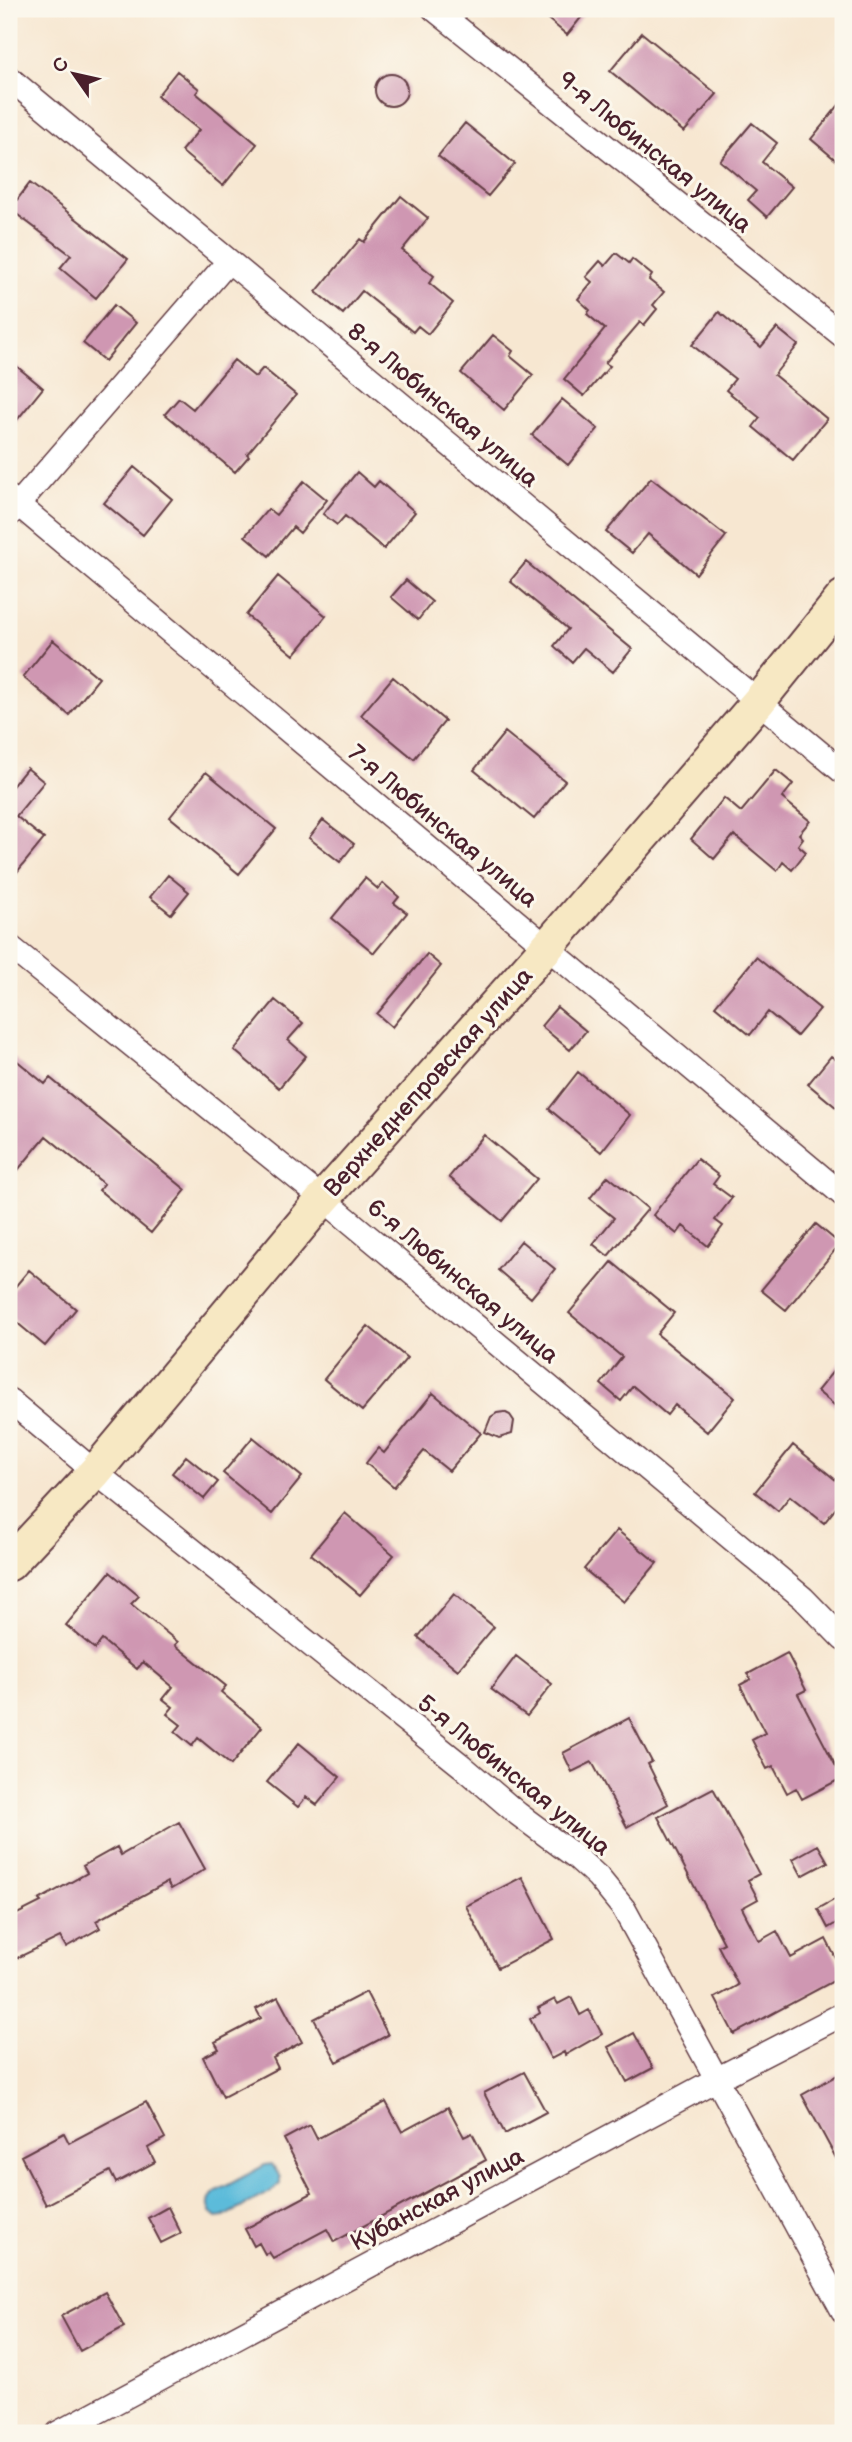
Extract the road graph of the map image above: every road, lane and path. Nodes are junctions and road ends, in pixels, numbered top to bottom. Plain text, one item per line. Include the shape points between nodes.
1 (434, 9) edge
2 (9, 78) edge
3 (228, 262) junction
4 (843, 336) edge
5 (12, 506) edge
6 (843, 597) edge
7 (759, 701) junction
8 (843, 772) edge
9 (9, 946) edge
10 (546, 948) junction
11 (843, 1195) edge
12 (323, 1199) junction
13 (9, 1400) edge
14 (94, 1472) junction
15 (9, 1563) edge
16 (843, 1639) edge
17 (843, 2014) edge
18 (717, 2079) junction
19 (843, 2311) edge
20 (58, 2433) edge

1 - 4 street, 9-я Любинская улица
2 - 3 street, 8-я Любинская улица
3 - 5 street
3 - 7 street, 8-я Любинская улица
5 - 10 street, 7-я Любинская улица
6 - 7 street, Верхнеднепровская улица
7 - 8 street, 8-я Любинская улица
7 - 10 street, Верхнеднепровская улица
9 - 12 street, 6-я Любинская улица
10 - 11 street, 7-я Любинская улица
10 - 12 street, Верхнеднепровская улица
12 - 14 street, Верхнеднепровская улица
12 - 16 street, 6-я Любинская улица via 803,1598
13 - 14 street, 5-я Любинская улица
14 - 15 street, Верхнеднепровская улица
14 - 18 street, 5-я Любинская улица via 598,1877 624,1909
17 - 18 street, Кубанская улица
18 - 19 street, 5-я Любинская улица
18 - 20 street, Кубанская улица

